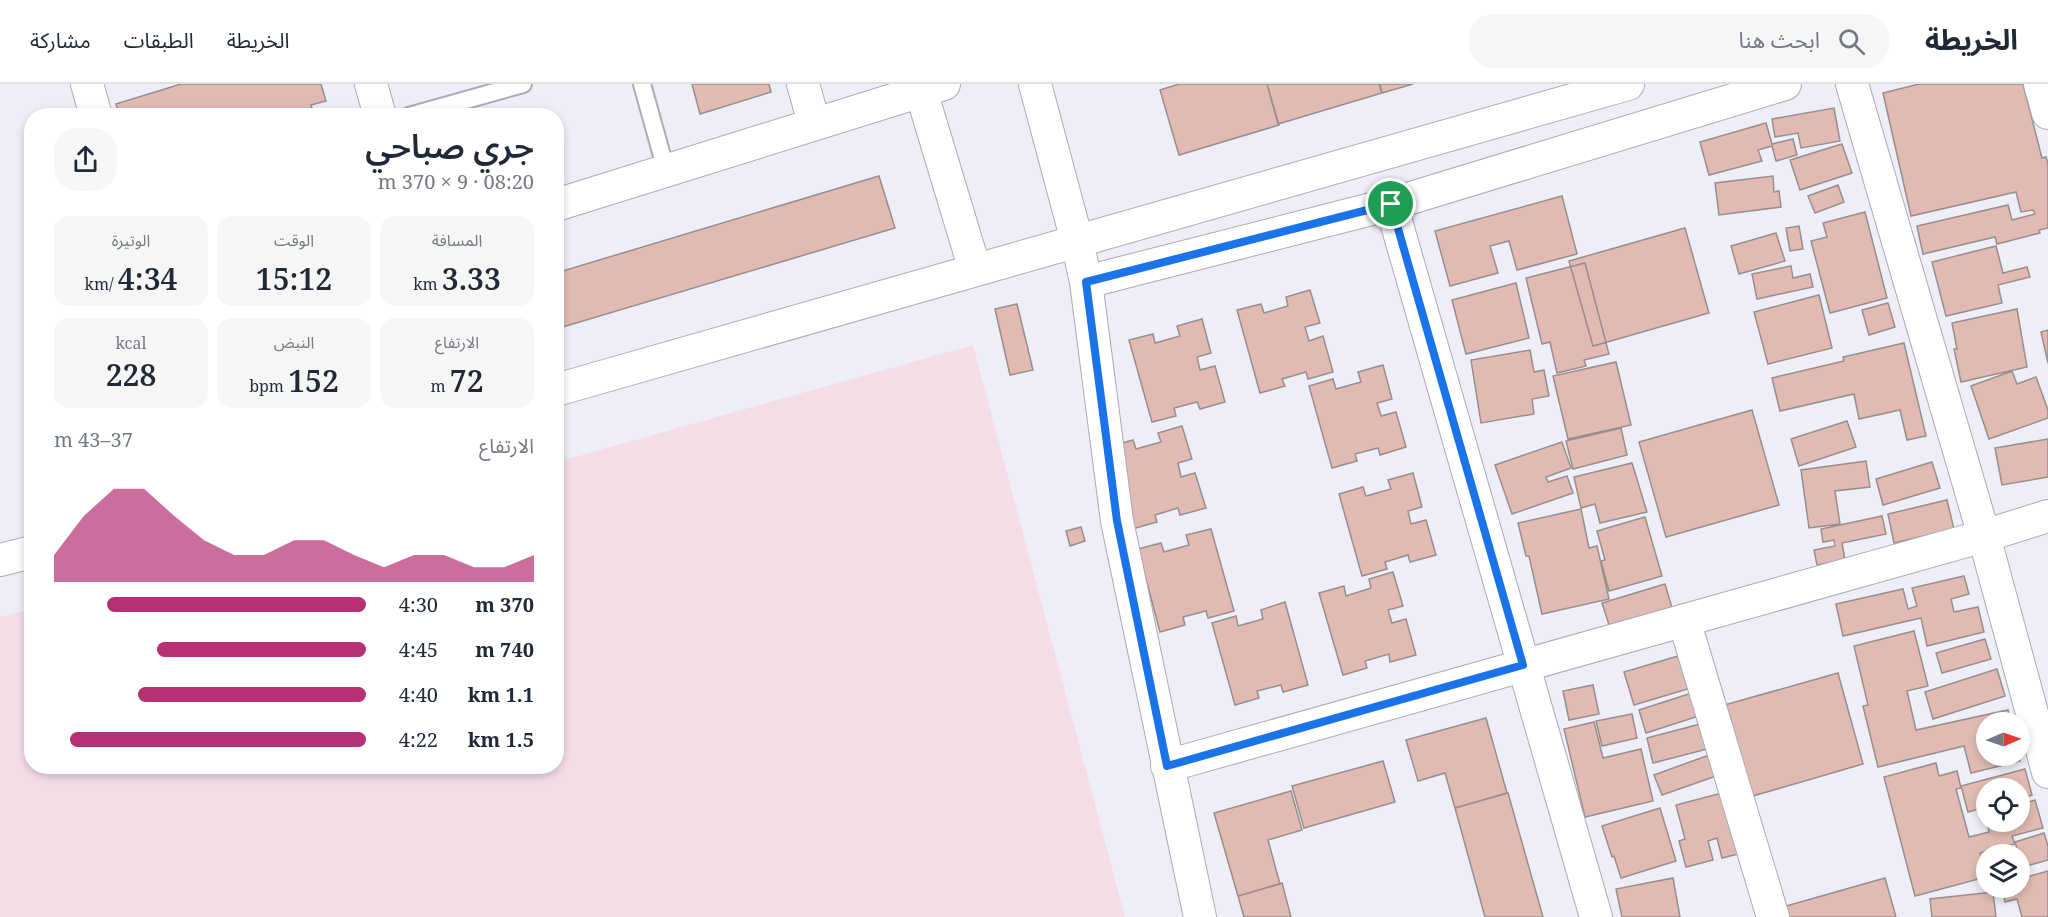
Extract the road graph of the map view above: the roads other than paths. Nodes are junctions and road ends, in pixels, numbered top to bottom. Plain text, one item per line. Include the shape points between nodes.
1 (87, 84) edge
2 (371, 84) edge
3 (523, 84) edge
4 (642, 84) edge
5 (803, 84) edge
6 (1035, 84) edge
7 (1628, 84) edge
8 (1785, 84) edge
9 (1851, 84) edge
10 (2040, 84) edge
11 (932, 88) edge
12 (1568, 92) edge
13 (94, 108) edge
14 (378, 108) edge
15 (454, 108) edge
16 (2048, 113) edge
17 (813, 123) junction
18 (666, 170) junction
19 (564, 202) edge
20 (1391, 204) junction
21 (1077, 241) junction
22 (975, 270) junction
23 (1086, 282) junction
24 (564, 388) edge
25 (2048, 516) edge
26 (1984, 536) junction
27 (24, 554) edge
28 (0, 560) edge
29 (1684, 620) junction
30 (1523, 665) junction
31 (1167, 766) junction
32 (2048, 772) edge
33 (1200, 917) edge
34 (1596, 917) edge
35 (1773, 917) edge

1 - 13 street
2 - 14 street
3 - 15 lane
4 - 18 lane
5 - 17 street
6 - 21 street
7 - 12 street
8 - 20 street
9 - 26 street
10 - 16 street
11 - 17 street
11 - 22 street
12 - 21 street
17 - 18 street
18 - 19 street
20 - 23 street
20 - 30 street
21 - 22 street
21 - 23 street
22 - 24 street
23 - 31 street via 1115,511
25 - 26 street
26 - 29 street
26 - 32 street
27 - 28 street
29 - 30 street
29 - 35 street
30 - 31 street
30 - 34 street
31 - 33 street

